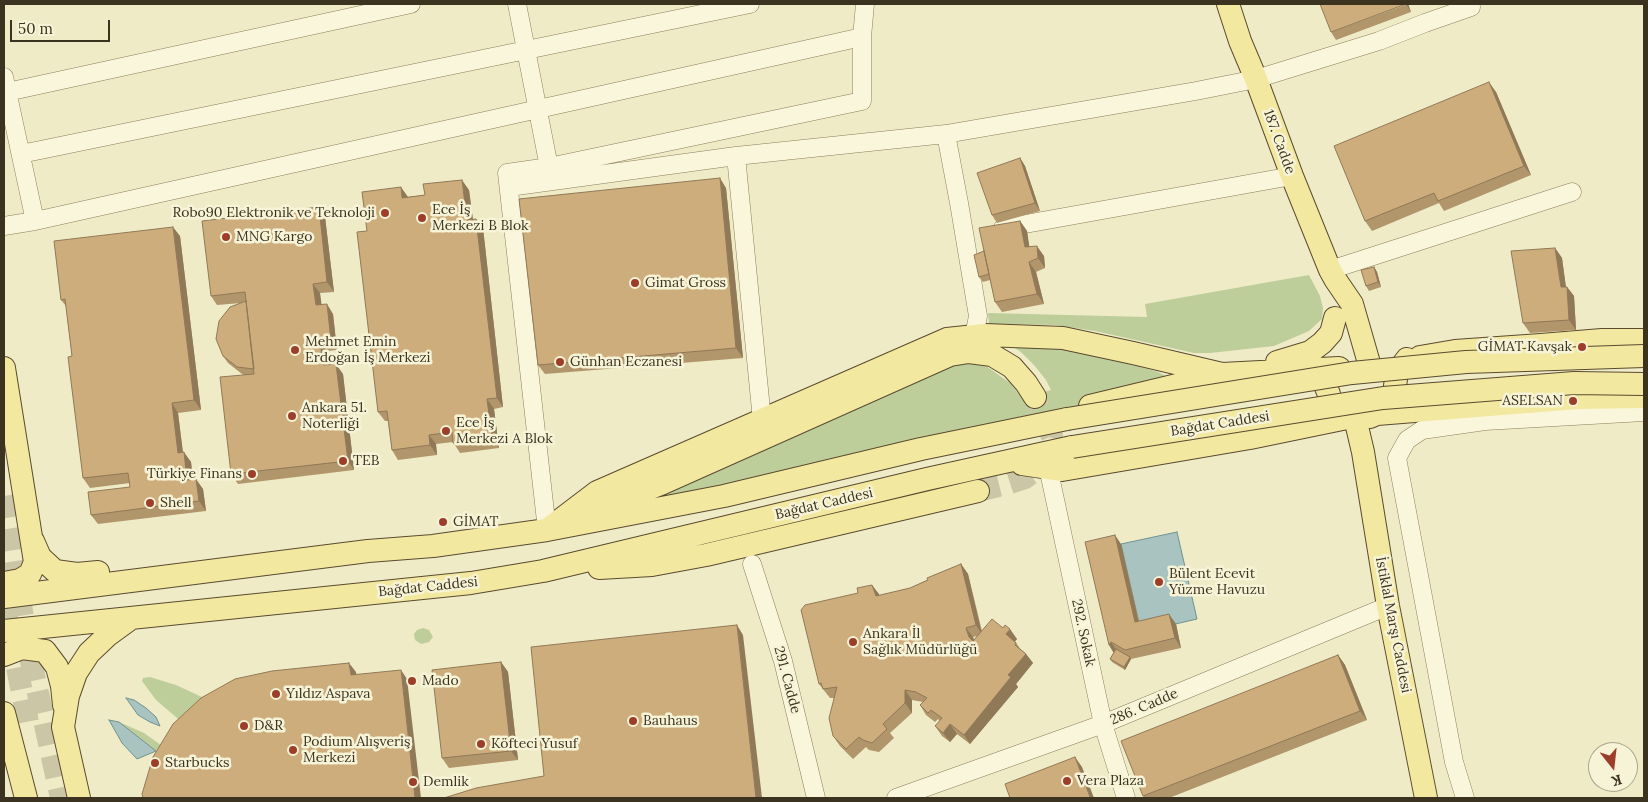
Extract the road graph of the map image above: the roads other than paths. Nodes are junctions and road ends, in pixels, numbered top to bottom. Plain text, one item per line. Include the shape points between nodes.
1 (411, 4) edge
2 (517, 4) edge
3 (750, 4) edge
4 (865, 4) edge
5 (1228, 4) edge
6 (1471, 7) dead end
7 (862, 36) junction
8 (526, 50) junction
9 (1256, 79) junction
10 (5, 85) edge
11 (538, 110) junction
12 (946, 134) junction
13 (20, 154) junction
14 (736, 156) junction
15 (549, 167) junction
16 (1292, 176) junction
17 (509, 187) junction
18 (1572, 192) dead end
19 (35, 221) junction
20 (4, 226) edge
21 (1003, 228) edge
22 (1332, 274) junction
23 (1335, 318) junction
24 (974, 336) junction
25 (1644, 340) edge
26 (1644, 356) edge
27 (1406, 358) junction
28 (1371, 364) junction
29 (1345, 367) junction
30 (4, 368) edge
31 (1314, 368) junction
32 (1222, 374) junction
33 (1644, 384) edge
34 (1035, 397) tunnel mouth
35 (1644, 398) edge
36 (1412, 410) junction
37 (1644, 412) edge
38 (1365, 416) junction
39 (762, 420) junction
40 (1320, 423) junction
41 (999, 432) junction
42 (1006, 462) junction
43 (1048, 467) junction
44 (978, 491) tunnel mouth
45 (547, 530) junction
46 (30, 536) junction
47 (752, 564) dead end
48 (543, 571) junction
49 (183, 574) junction
50 (4, 582) edge
51 (4, 597) edge
52 (1388, 606) junction
53 (131, 618) junction
54 (4, 631) edge
55 (4, 655) edge
56 (4, 713) edge
57 (65, 716) junction
58 (1103, 724) junction
59 (26, 798) edge
60 (79, 798) edge
61 (816, 798) edge
62 (896, 798) edge
63 (1126, 798) edge
64 (1426, 798) edge
65 (1465, 798) edge

1 - 10 street
2 - 8 street
3 - 8 street
4 - 7 street
5 - 9 main road, 187. Cadde
6 - 9 street via 1379,41
7 - 11 street
7 - 15 street via 862,101
8 - 11 street
8 - 13 street
9 - 12 street
9 - 16 main road, 187. Cadde
10 - 13 street
11 - 15 street
11 - 19 street
12 - 14 street
12 - 24 street via 978,316
13 - 19 street
14 - 17 street
14 - 39 street
15 - 17 street via 507,173
16 - 21 street
16 - 22 main road, 187. Cadde
17 - 45 street
18 - 22 street
19 - 20 street
22 - 23 main road
22 - 28 main road via 1352,304
23 - 29 main road
23 - 32 main road via 1328,338 1310,352
24 - 32 main road via 1063,338
24 - 39 main road via 947,339
25 - 27 main road via 1541,344
26 - 41 main road, Bağdat Caddesi, bridge via 1466,362 1352,373
27 - 28 main road
27 - 36 main road via 1397,372 1395,386
28 - 29 main road
28 - 38 main road via 1383,376 1387,391 1386,399
29 - 31 main road
29 - 38 main road via 1338,380 1336,395 1339,402
30 - 46 main road
31 - 32 main road
31 - 40 main road via 1329,394 1327,409
32 - 41 main road
33 - 42 main road, Bağdat Caddesi, bridge via 1574,383 1383,398 1072,448
34 - 45 main road via 1012,367 992,355 969,352 950,355 663,483
35 - 36 main road via 1577,398
36 - 38 main road
37 - 65 street via 1485,421 1422,430 1407,440 1396,458 1454,762
38 - 40 main road
38 - 52 main road, İstiklal Marşı Caddesi via 1364,452
39 - 45 main road via 597,492
40 - 43 main road via 1062,470
41 - 45 main road, Bağdat Caddesi via 724,496
42 - 43 main road
42 - 48 main road, Bağdat Caddesi
43 - 58 street, 292. Sokak
44 - 48 main road via 660,564
45 - 49 main road, Bağdat Caddesi
46 - 49 main road via 40,556 55,571 77,574 132,569
46 - 50 main road via 35,562 30,574 20,580
47 - 61 street, 291. Cadde via 783,661
48 - 53 main road, Bağdat Caddesi via 471,583
49 - 51 main road, Bağdat Caddesi
52 - 58 street, 286. Cadde
52 - 64 main road, İstiklal Marşı Caddesi
53 - 54 main road, Bağdat Caddesi
53 - 57 main road via 89,653 76,673
55 - 57 main road via 22,648 45,651 58,667
56 - 59 main road
57 - 60 main road via 63,727
58 - 62 street, 286. Cadde
58 - 63 street, 292. Sokak

